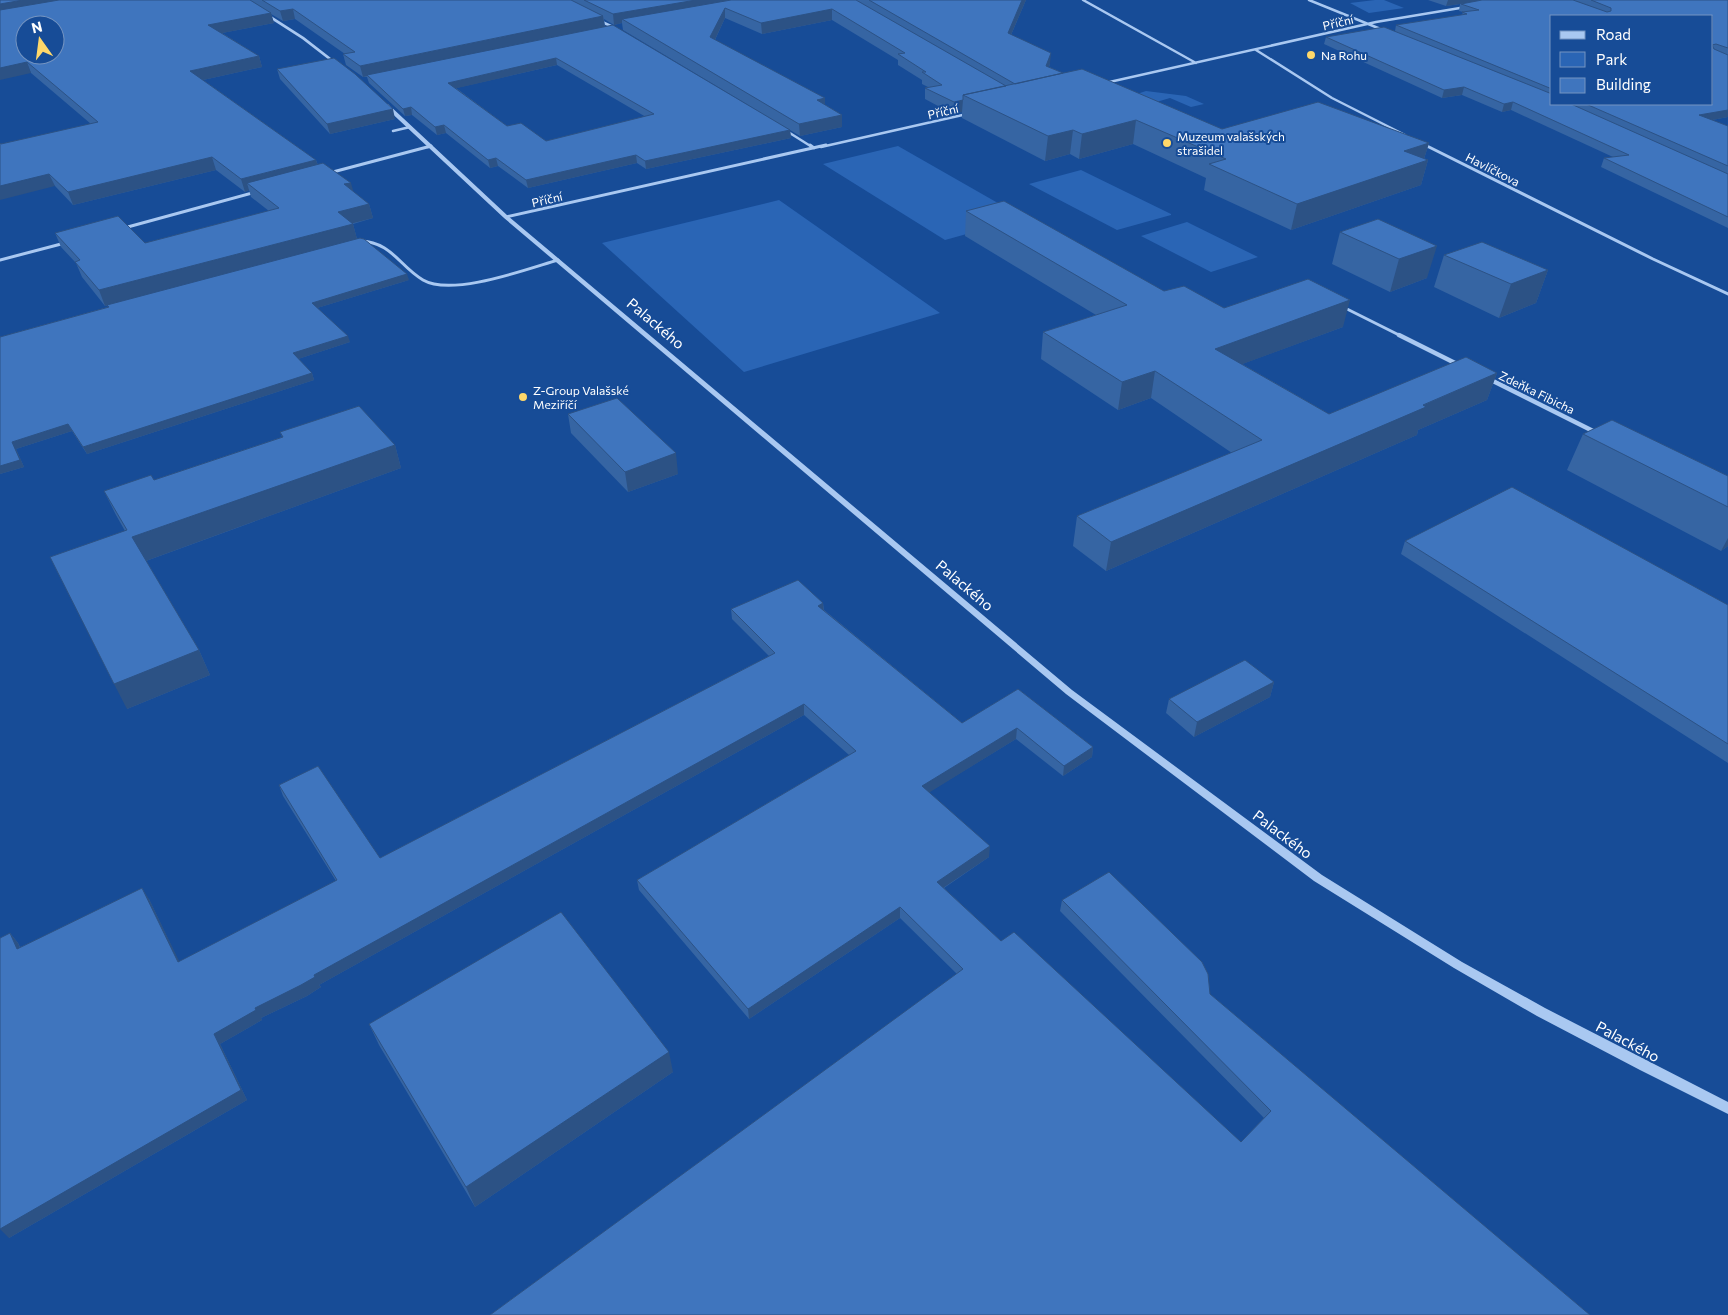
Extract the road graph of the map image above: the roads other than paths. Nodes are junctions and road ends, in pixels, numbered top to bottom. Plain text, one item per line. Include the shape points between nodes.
1 (244, 0) edge
2 (1083, 0) edge
3 (1309, 0) edge
4 (1468, 7) edge
5 (591, 16) edge
6 (1367, 24) junction
7 (624, 26) edge
8 (616, 29) junction
9 (605, 30) edge
10 (1384, 31) edge
11 (1256, 50) junction
12 (1197, 63) junction
13 (346, 71) edge
14 (1105, 83) edge
15 (383, 102) edge
16 (973, 113) edge
17 (410, 127) junction
18 (784, 130) edge
19 (393, 131) dead end
20 (1406, 135) edge
21 (1414, 140) edge
22 (431, 146) junction
23 (815, 148) junction
24 (328, 173) edge
25 (260, 191) edge
26 (506, 217) junction
27 (116, 230) edge
28 (68, 242) edge
29 (355, 242) edge
30 (0, 260) edge
31 (558, 260) junction
32 (1728, 294) edge
33 (1337, 304) edge
34 (1462, 366) edge
35 (1480, 375) edge
36 (1604, 437) edge
37 (1728, 1108) edge

1 - 13 street via 303,38
2 - 12 street
3 - 6 street
4 - 6 street, Příční
5 - 8 street
6 - 10 street
6 - 11 street, Příční
7 - 8 street
8 - 9 street
11 - 12 street, Příční
11 - 20 street via 1324,94
12 - 14 street, Příční
15 - 17 street, Palackého
16 - 23 street, Příční
17 - 19 street
17 - 22 street, Palackého
18 - 23 street
21 - 32 street, Havlíčkova
22 - 24 street
22 - 26 street, Palackého
23 - 26 street, Příční
25 - 27 street
26 - 31 street, Palackého
28 - 30 street
29 - 31 street via 368,240 379,243 424,281 442,287 465,285
31 - 37 street, Palackého via 1069,692 1318,878 1541,1012
33 - 34 street
35 - 36 street, Zdeňka Fibicha

